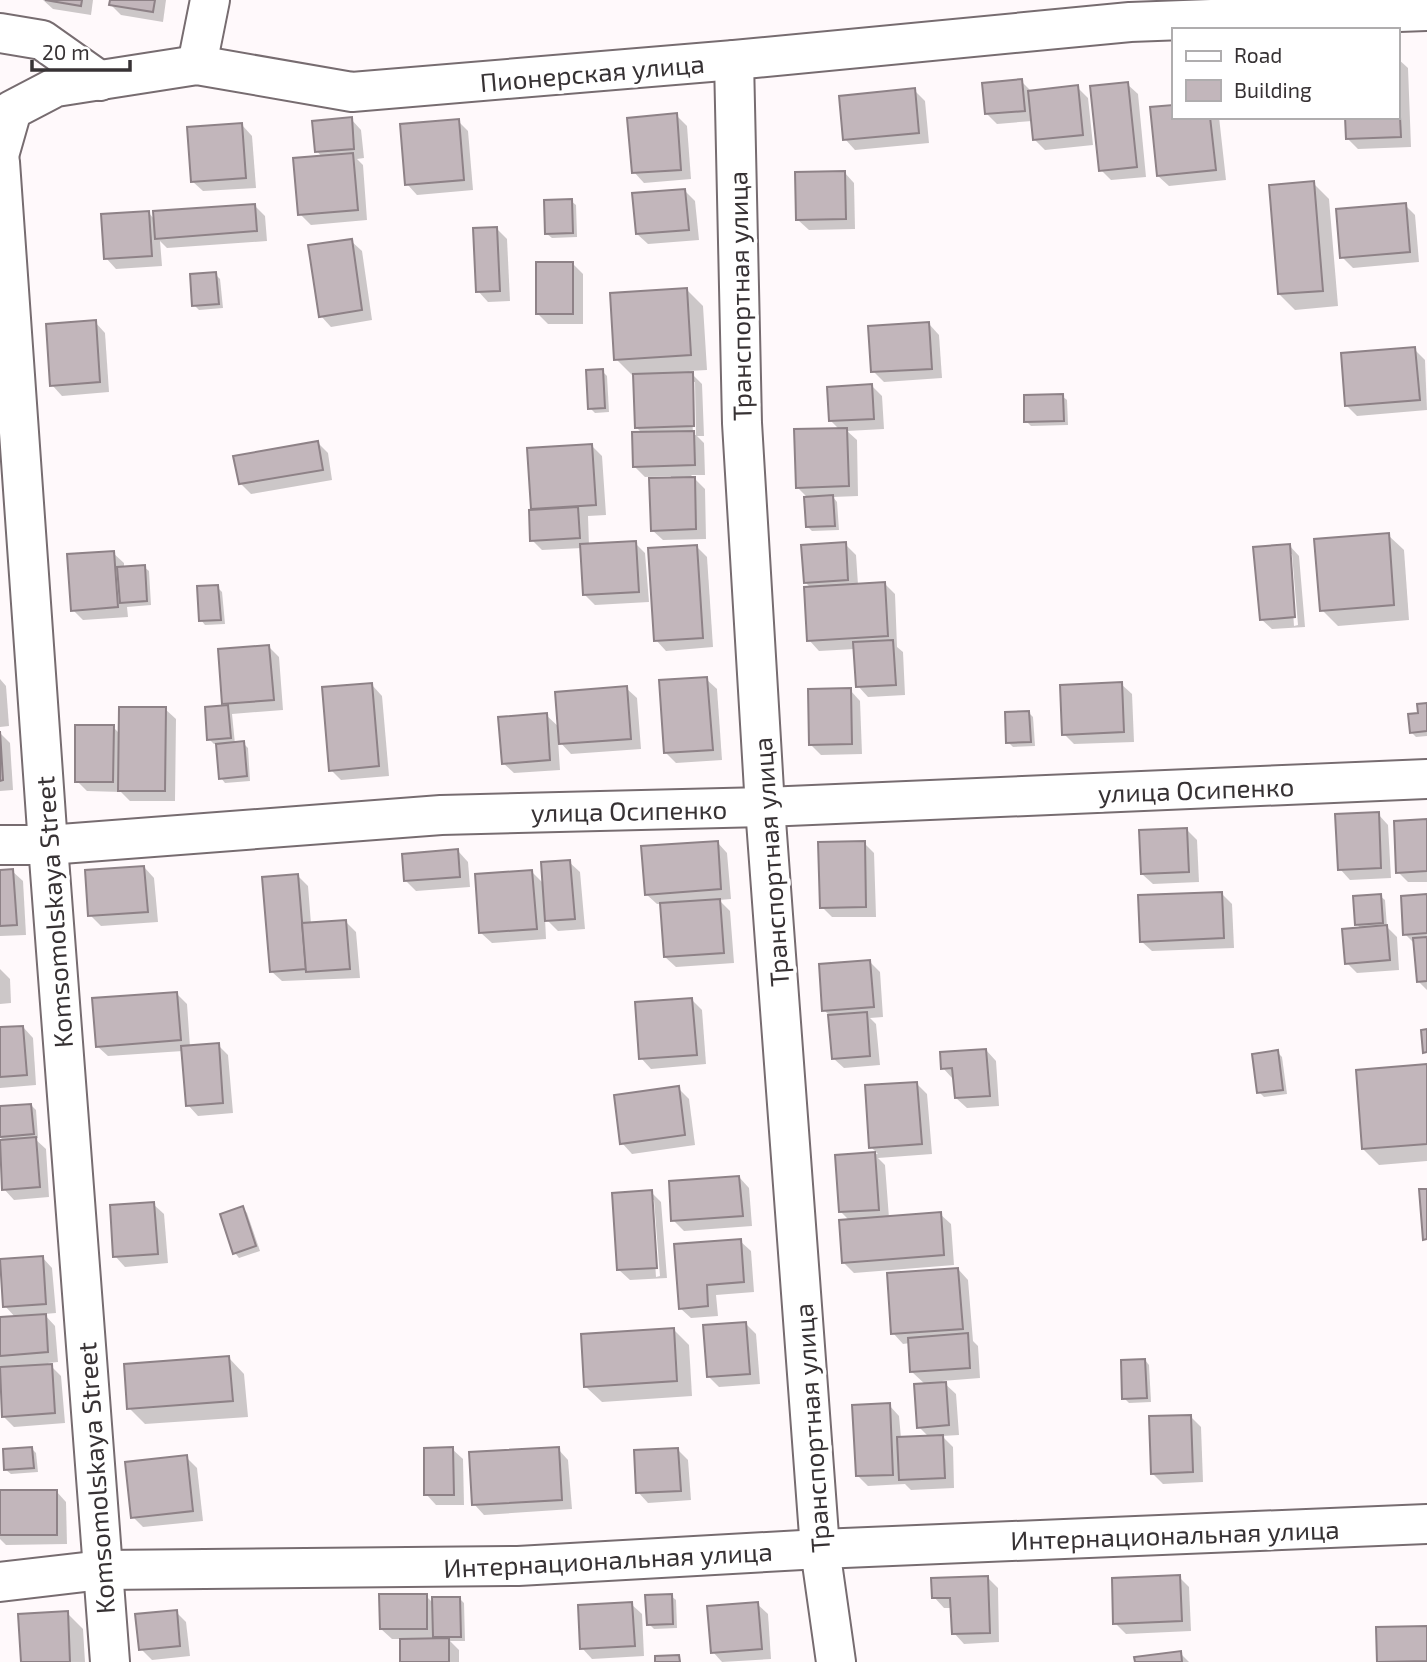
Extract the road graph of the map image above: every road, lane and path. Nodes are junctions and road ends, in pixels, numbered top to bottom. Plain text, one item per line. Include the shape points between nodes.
1 (210, 0) edge
2 (1071, 0) edge
3 (1133, 11) edge
4 (1427, 11) edge
5 (1039, 31) junction
6 (0, 33) edge
7 (734, 60) junction
8 (197, 65) junction
9 (100, 80) junction
10 (0, 152) edge
11 (0, 162) edge
12 (1427, 779) edge
13 (765, 807) junction
14 (0, 845) edge
15 (48, 845) junction
16 (1427, 1524) edge
17 (820, 1549) junction
18 (102, 1570) junction
19 (0, 1582) edge
20 (110, 1662) edge
21 (836, 1662) edge

1 - 8 street
2 - 5 street
3 - 4 street, Пионерская улица
3 - 5 street, Пионерская улица
5 - 7 street, Пионерская улица
6 - 9 street via 42,40
7 - 8 street, Пионерская улица via 352,92
7 - 13 street, Транспортная улица via 742,423
8 - 9 street, Пионерская улица
9 - 10 street, Пионерская улица via 56,87 12,110
11 - 15 street, Komsomolskaya Street
12 - 13 street, улица Осипенко
13 - 15 street, улица Осипенко via 441,815
13 - 17 street, Транспортная улица
14 - 15 street, улица Осипенко
15 - 18 street, Komsomolskaya Street
16 - 17 street, Интернациональная улица
17 - 18 street, Интернациональная улица via 518,1566
17 - 21 street, Транспортная улица
18 - 19 street, Интернациональная улица
18 - 20 street, Komsomolskaya Street

